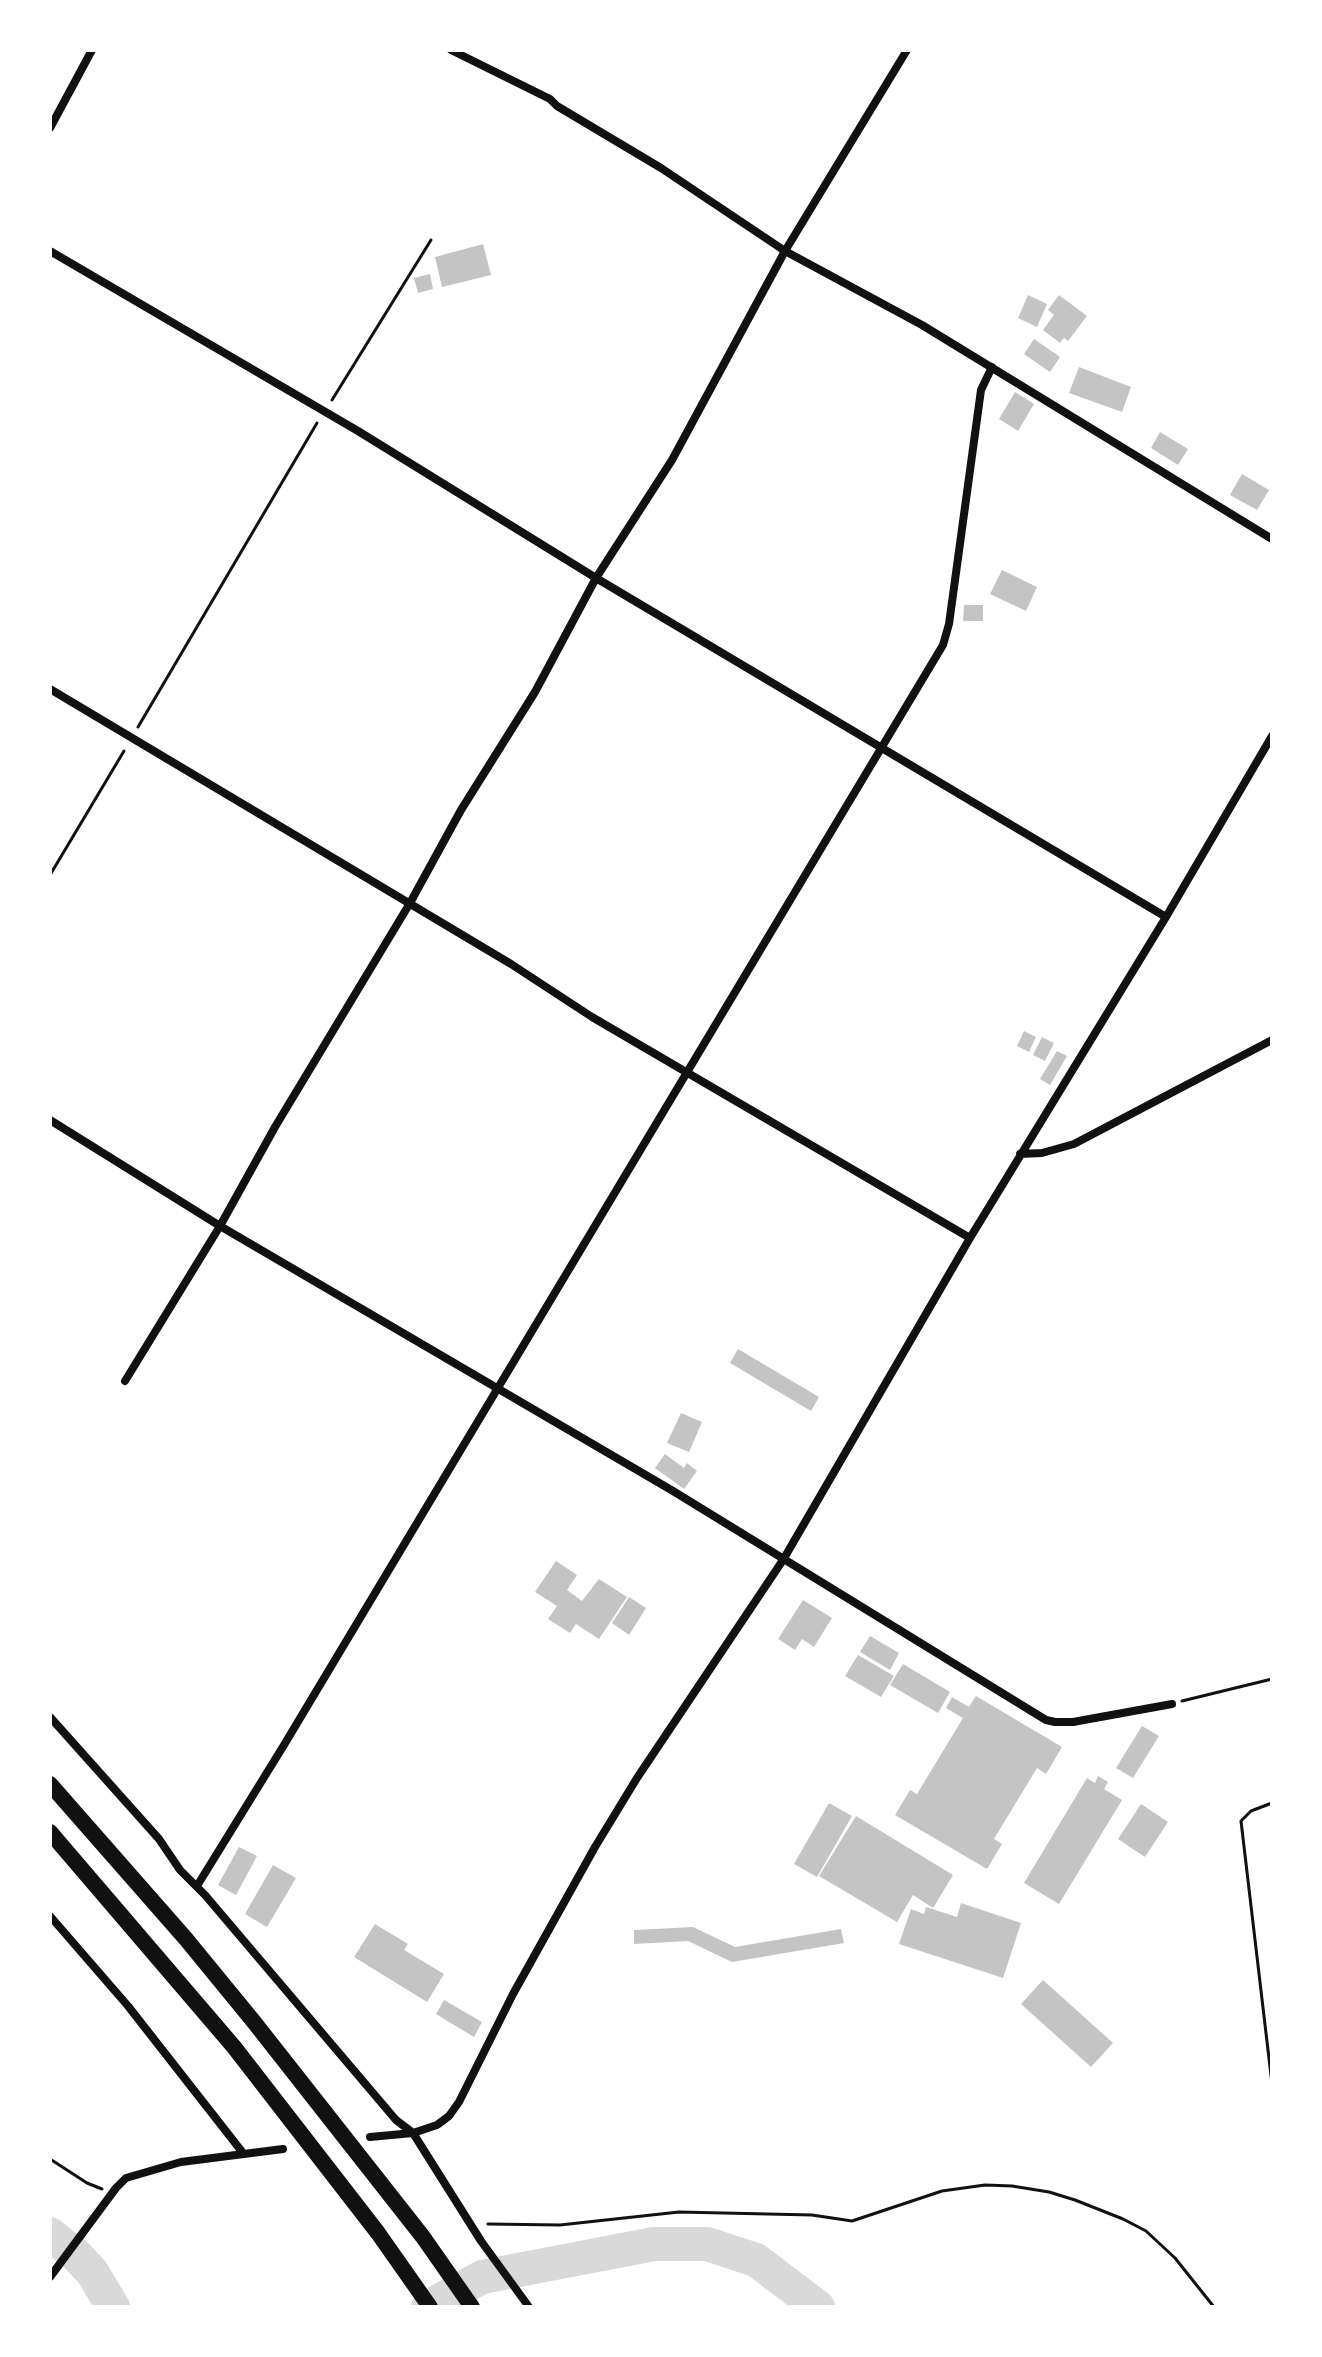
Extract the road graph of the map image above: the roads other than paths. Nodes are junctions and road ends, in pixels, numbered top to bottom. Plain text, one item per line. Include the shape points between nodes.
1 (92, 50) edge
2 (451, 50) edge
3 (907, 50) edge
4 (50, 128) edge
5 (50, 251) edge
6 (785, 251) junction
7 (992, 367) junction
8 (1272, 539) edge
9 (596, 578) junction
10 (50, 689) edge
11 (1272, 736) edge
12 (881, 747) junction
13 (410, 903) junction
14 (1166, 917) junction
15 (1272, 1040) edge
16 (686, 1073) junction
17 (50, 1120) edge
18 (1020, 1154) junction
19 (220, 1226) junction
20 (970, 1238) junction
21 (125, 1381) dead end
22 (496, 1388) junction
23 (783, 1560) junction
24 (1172, 1704) road end
25 (50, 1717) edge
26 (50, 1784) edge
27 (50, 1832) edge
28 (197, 1886) junction
29 (50, 1916) edge
30 (413, 2133) junction
31 (370, 2137) dead end
32 (283, 2149) dead end
33 (243, 2153) junction
34 (50, 2277) edge
35 (430, 2307) edge
36 (472, 2307) edge
37 (529, 2307) edge

1 - 4 street
2 - 6 street via 550,99
3 - 6 street
5 - 9 street via 325,411
6 - 7 street
6 - 9 street via 672,460
7 - 8 street
7 - 12 street via 979,399 947,636
9 - 12 street
9 - 13 street
10 - 13 street
11 - 14 street
12 - 14 street
12 - 16 street
13 - 16 street
13 - 19 street
14 - 18 street
15 - 18 street via 1074,1144
16 - 20 street
16 - 22 street
17 - 19 street
18 - 20 street
19 - 21 street
19 - 22 street
20 - 23 street
22 - 23 street
22 - 28 street
23 - 24 street via 1046,1720 1073,1722
23 - 30 street via 602,1836 459,2102 437,2125
25 - 28 street
26 - 36 highway via 235,1998
27 - 35 highway via 234,2047
28 - 30 street via 396,2120
29 - 33 street
30 - 31 street
30 - 37 street
32 - 33 street
33 - 34 street via 181,2162 126,2178

